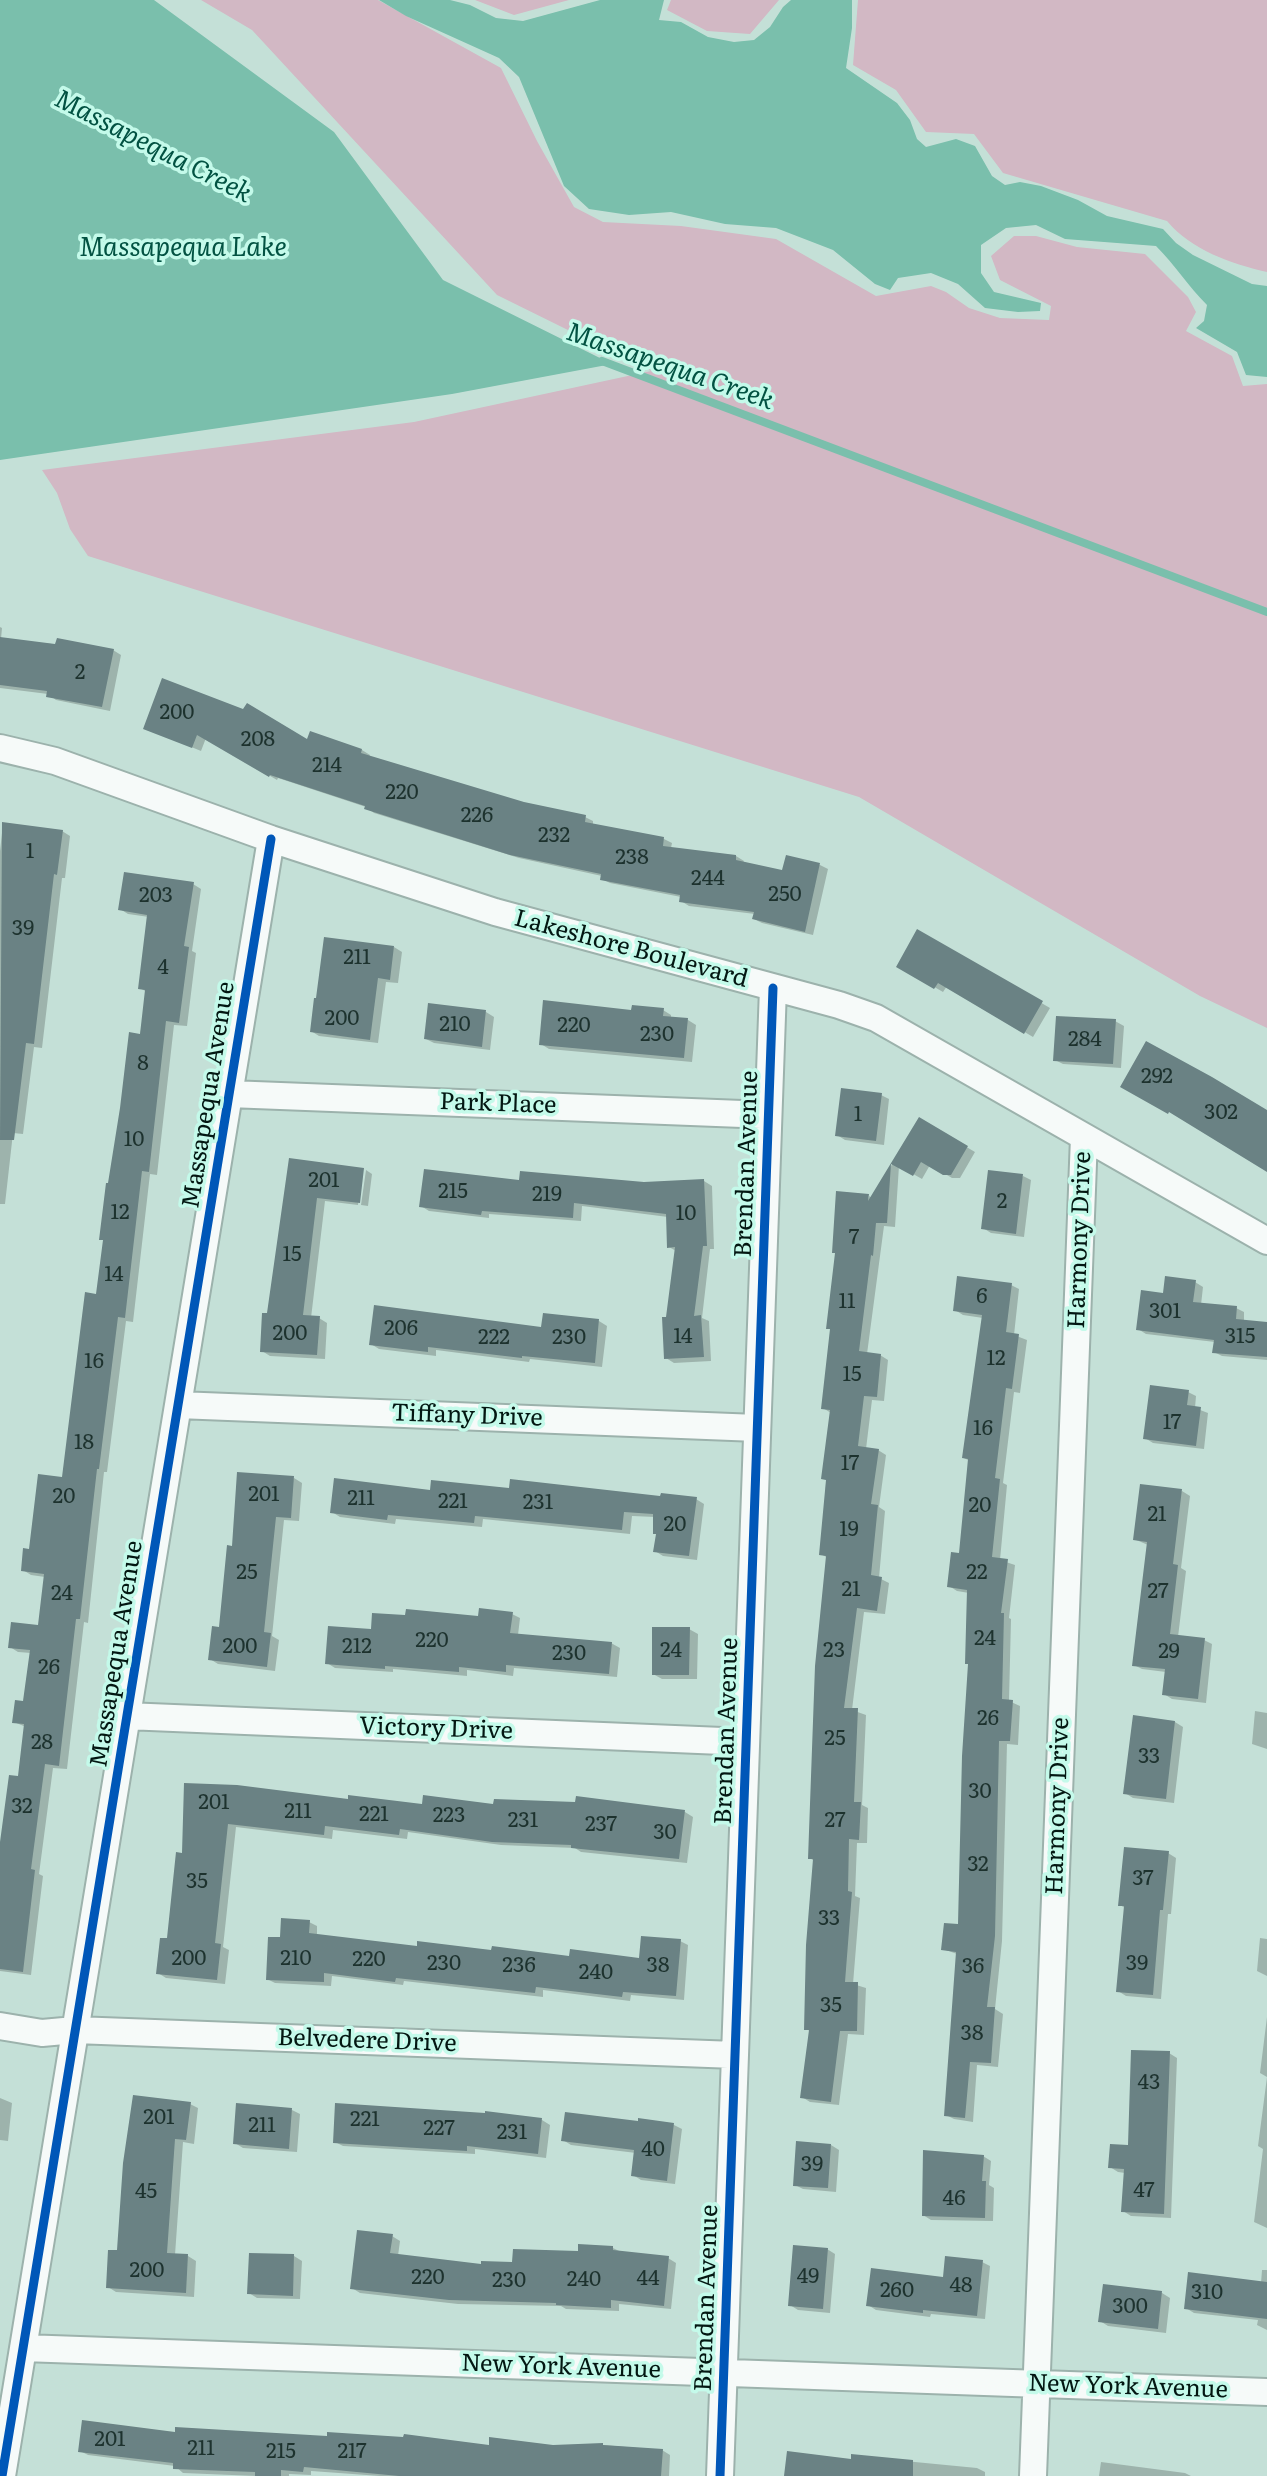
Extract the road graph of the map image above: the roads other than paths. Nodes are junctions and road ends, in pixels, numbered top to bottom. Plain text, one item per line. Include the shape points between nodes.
1 (0, 748) edge
2 (271, 839) junction
3 (773, 988) junction
4 (229, 1094) junction
5 (768, 1115) junction
6 (1084, 1137) junction
7 (1267, 1241) edge
8 (178, 1405) junction
9 (757, 1428) junction
10 (127, 1716) junction
11 (746, 1742) junction
12 (0, 2026) edge
13 (75, 2030) junction
14 (734, 2054) junction
15 (23, 2348) junction
16 (724, 2373) junction
17 (1036, 2384) junction
18 (1267, 2392) edge
19 (2, 2476) edge
20 (720, 2476) edge
21 (1033, 2476) edge

1 - 2 street, Lakeshore Boulevard via 55,761
2 - 3 street, Lakeshore Boulevard via 495,912
2 - 4 street, Massapequa Avenue
3 - 5 street, Brendan Avenue
3 - 6 street, Lakeshore Boulevard via 876,1018
4 - 5 street, Park Place
4 - 8 street, Massapequa Avenue
5 - 9 street, Brendan Avenue
6 - 7 street, Lakeshore Boulevard
6 - 17 street, Harmony Drive
8 - 9 street, Tiffany Drive
8 - 10 street, Massapequa Avenue
9 - 11 street, Brendan Avenue
10 - 11 street, Victory Drive
10 - 13 street, Massapequa Avenue
11 - 14 street, Brendan Avenue
12 - 13 street, Belvedere Drive via 42,2033
13 - 14 street, Belvedere Drive
13 - 15 street, Massapequa Avenue
14 - 16 street, Brendan Avenue
15 - 16 street, New York Avenue
15 - 19 street, Massapequa Avenue
16 - 17 street, New York Avenue
16 - 20 street, Brendan Avenue
17 - 18 street, New York Avenue
17 - 21 street, Harmony Drive

